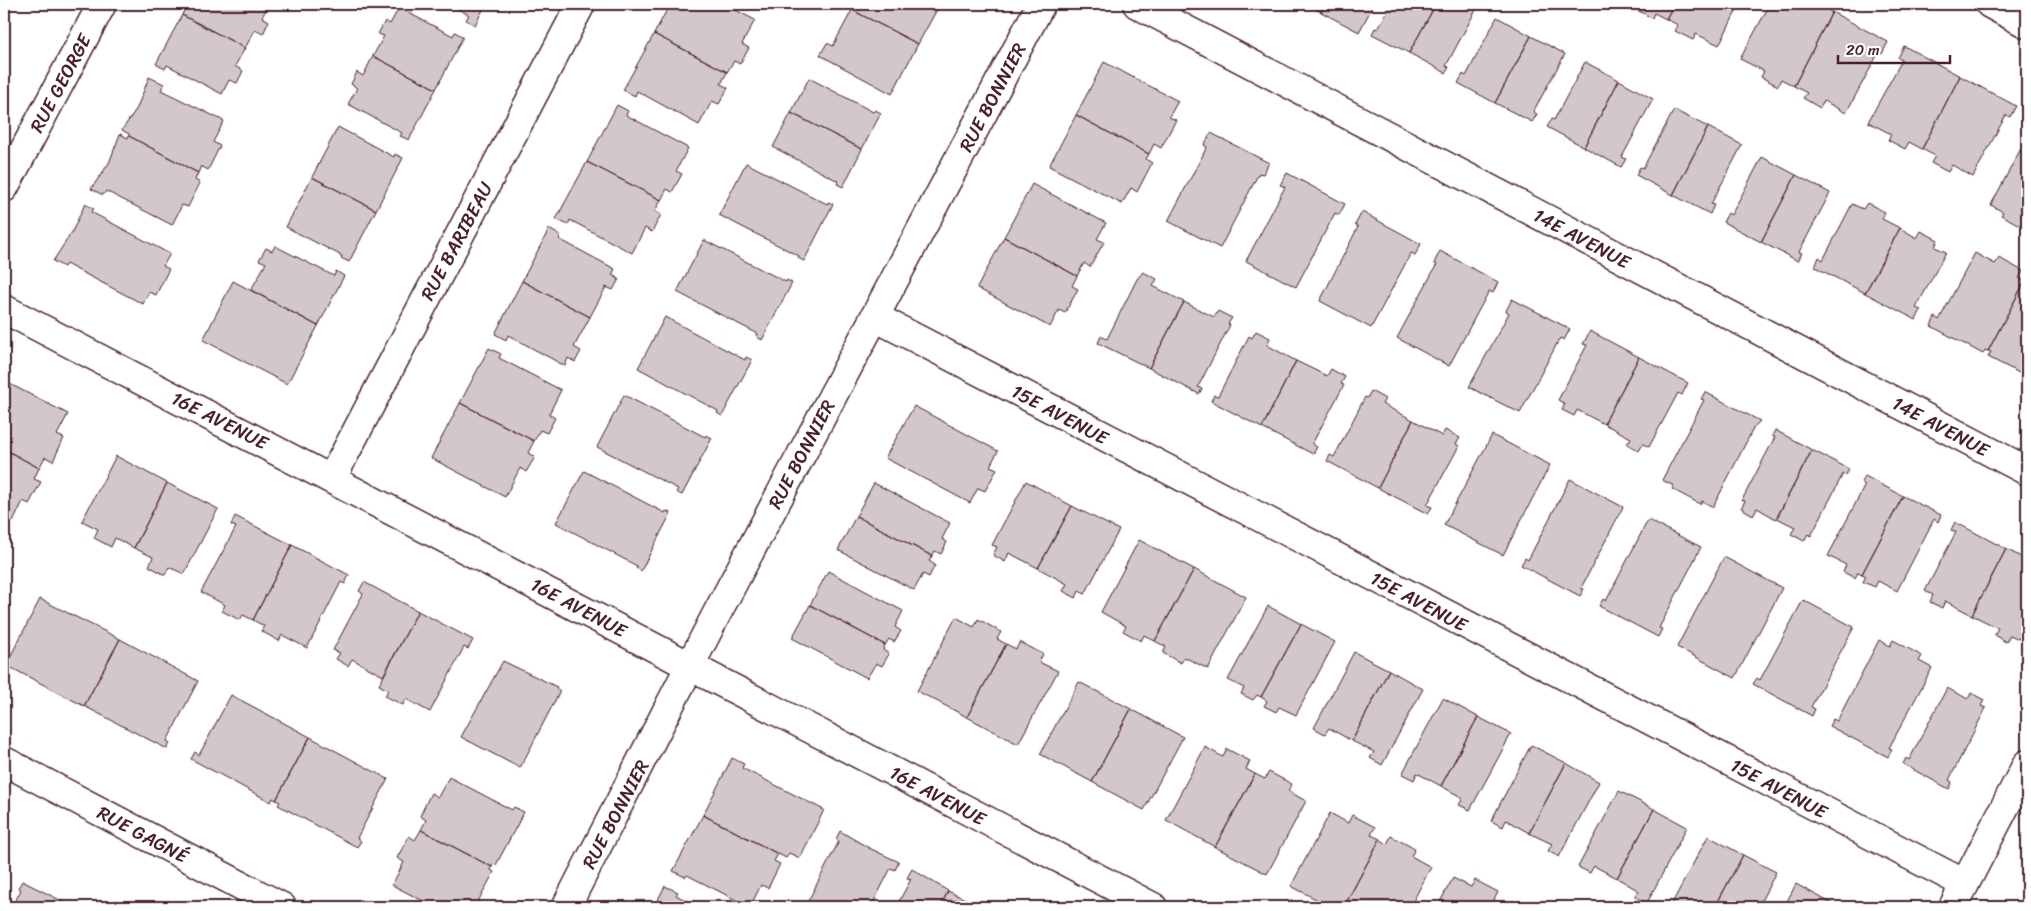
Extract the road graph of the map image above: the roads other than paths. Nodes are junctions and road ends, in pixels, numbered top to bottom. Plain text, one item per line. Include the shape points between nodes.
1 (102, 4) edge
2 (581, 4) edge
3 (1041, 4) edge
4 (1137, 4) edge
5 (1990, 4) edge
6 (2027, 24) edge
7 (4, 188) edge
8 (4, 309) edge
9 (875, 317) junction
10 (2027, 471) edge
11 (332, 478) junction
12 (691, 665) junction
13 (4, 761) edge
14 (2027, 764) edge
15 (1959, 896) edge
16 (282, 907) edge
17 (566, 907) edge
18 (1153, 907) edge

1 - 7 street, RUE GEORGE
2 - 11 street, RUE BARIBEAU
3 - 9 street, RUE BONNIER
4 - 10 street, 14E AVENUE
5 - 6 street
8 - 11 street, 16E AVENUE
9 - 12 street, RUE BONNIER
9 - 15 street, 15E AVENUE
11 - 12 street, 16E AVENUE
12 - 17 street, RUE BONNIER
12 - 18 street, 16E AVENUE
13 - 16 street, RUE GAGNÉ
14 - 15 street

